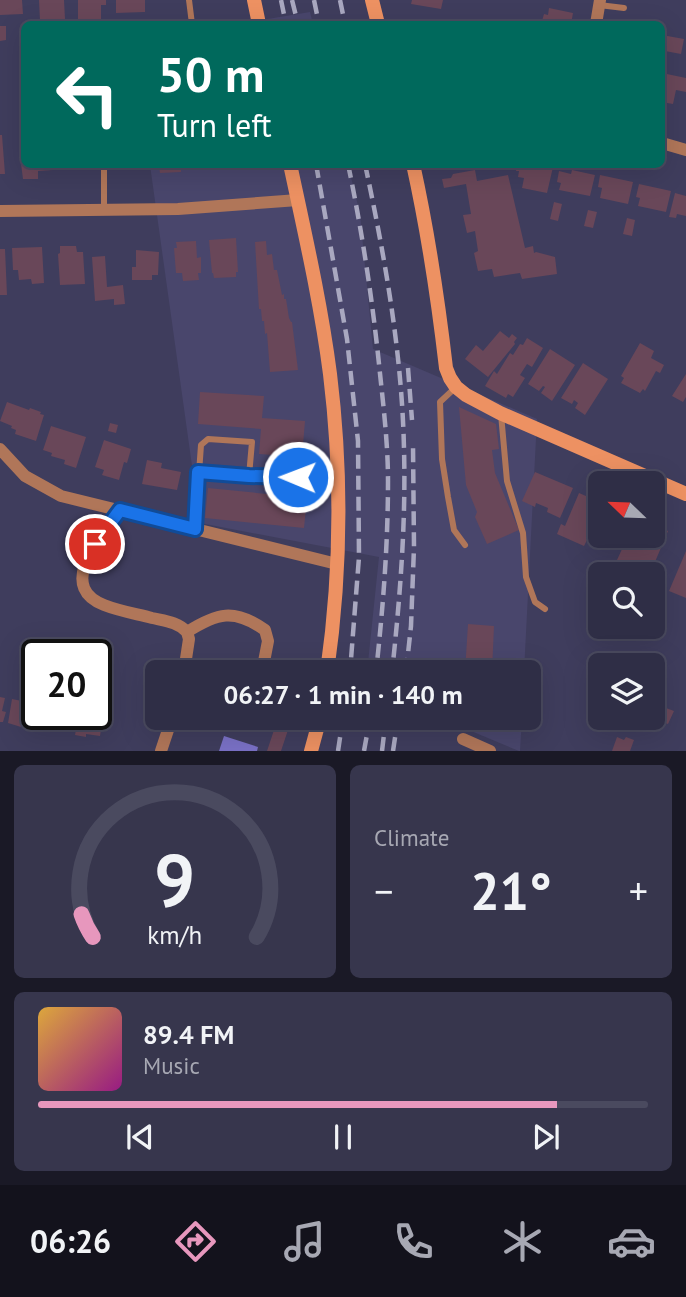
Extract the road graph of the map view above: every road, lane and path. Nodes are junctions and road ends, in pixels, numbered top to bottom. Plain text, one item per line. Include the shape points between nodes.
1 (189, 0) edge
2 (254, 0) edge
3 (372, 0) edge
4 (599, 2) edge
5 (624, 8) dead end
6 (192, 21) edge
7 (256, 21) edge
8 (377, 21) edge
9 (596, 21) edge
10 (665, 144) edge
11 (686, 150) edge
12 (104, 168) edge
13 (291, 168) edge
14 (414, 168) edge
15 (298, 201) junction
16 (104, 210) junction
17 (0, 211) edge
18 (456, 387) junction
19 (500, 412) junction
20 (1, 455) edge
21 (198, 472) junction
22 (249, 476) junction
23 (298, 477) dead end
24 (686, 494) edge
25 (120, 510) junction
26 (195, 529) junction
27 (464, 545) dead end
28 (337, 564) junction
29 (545, 609) dead end
30 (187, 632) junction
31 (186, 660) edge
32 (264, 660) edge
33 (328, 660) edge
34 (168, 730) edge
35 (317, 730) edge
36 (463, 739) dead end
37 (161, 751) edge
38 (311, 751) edge
39 (490, 751) edge

1 - 6 lane
2 - 7 main road
3 - 8 main road
4 - 5 lane
4 - 9 street
10 - 11 street
12 - 16 lane
13 - 15 main road
14 - 18 main road via 446,368
15 - 16 street
15 - 28 main road via 330,373
16 - 17 street
18 - 19 main road
18 - 27 lane via 440,401 442,459 454,530
19 - 24 main road
19 - 29 lane via 507,481 523,533 526,577 535,602
20 - 25 street via 25,476 61,496
21 - 22 lane
21 - 22 lane via 201,445 208,439 252,442
21 - 26 lane
22 - 23 lane
25 - 26 street
25 - 30 street via 85,564 85,591 106,606 177,624
26 - 28 street
28 - 33 main road
30 - 31 street
30 - 32 street via 218,616 253,621 265,630
34 - 37 street
35 - 38 main road
36 - 39 street

